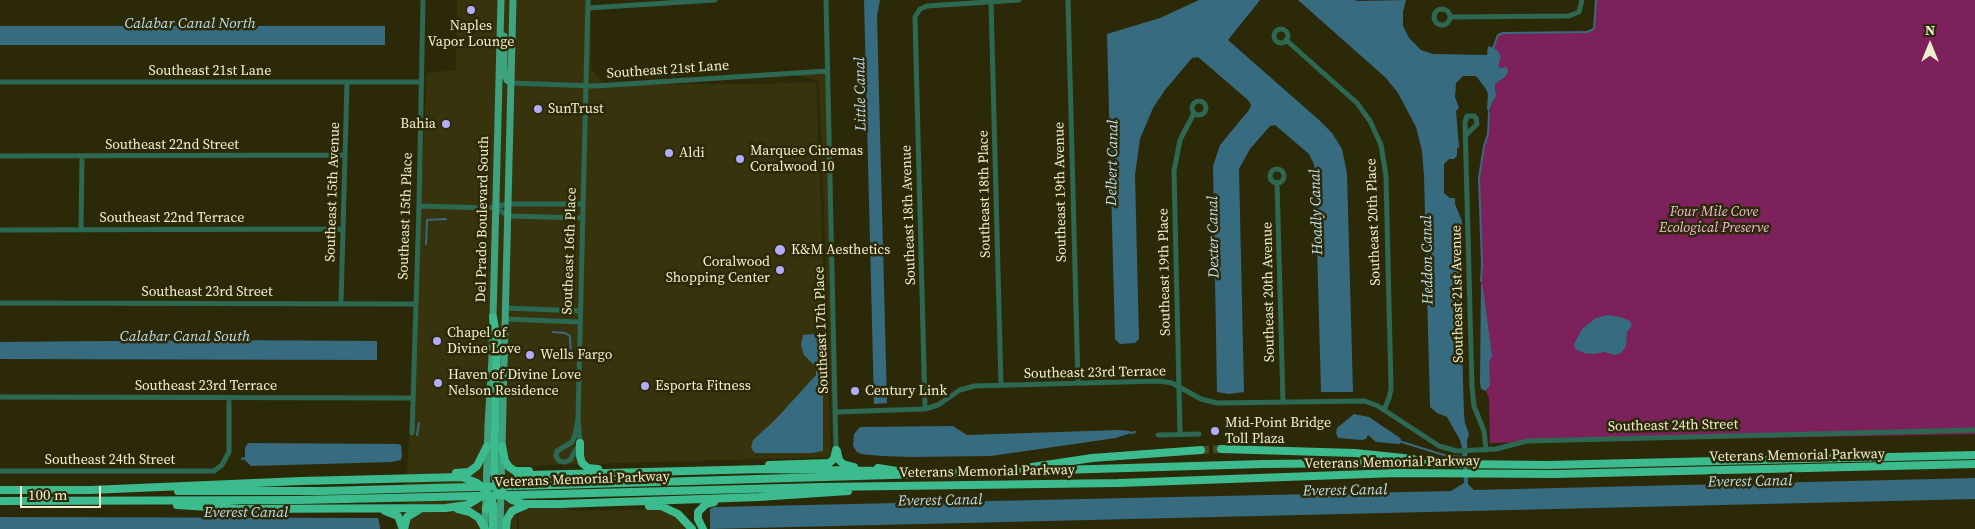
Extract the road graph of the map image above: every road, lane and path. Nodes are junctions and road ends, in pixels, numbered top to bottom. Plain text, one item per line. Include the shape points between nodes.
1 (423, 0) edge
2 (502, 0) edge
3 (513, 0) edge
4 (588, 0) edge
5 (715, 0) edge
6 (826, 0) edge
7 (1019, 0) edge
8 (1068, 0) edge
9 (1582, 0) edge
10 (991, 2) junction
11 (588, 8) junction
12 (1450, 16) dead end
13 (501, 26) junction
14 (1286, 40) dead end
15 (827, 71) junction
16 (0, 82) edge
17 (347, 82) junction
18 (421, 82) junction
19 (511, 83) junction
20 (586, 86) junction
21 (1194, 113) dead end
22 (1466, 135) dead end
23 (0, 156) edge
24 (82, 156) junction
25 (345, 156) junction
26 (1277, 182) dead end
27 (508, 204) junction
28 (583, 204) junction
29 (419, 206) junction
30 (496, 208) junction
31 (508, 216) junction
32 (583, 218) junction
33 (343, 229) junction
34 (0, 230) edge
35 (81, 230) junction
36 (0, 304) edge
37 (341, 304) junction
38 (415, 304) junction
39 (505, 308) junction
40 (580, 310) junction
41 (493, 317) junction
42 (505, 319) junction
43 (580, 322) junction
44 (1078, 383) junction
45 (1001, 385) junction
46 (1178, 386) junction
47 (0, 397) edge
48 (229, 398) junction
49 (412, 398) junction
50 (1283, 402) junction
51 (925, 409) junction
52 (1384, 410) junction
53 (835, 412) junction
54 (578, 419) junction
55 (1975, 430) edge
56 (412, 433) dead end
57 (1180, 434) junction
58 (1199, 434) dead end
59 (1158, 435) dead end
60 (580, 443) junction
61 (488, 446) junction
62 (502, 446) junction
63 (1221, 449) tunnel mouth
64 (836, 450) junction
65 (1202, 450) tunnel mouth
66 (1486, 450) junction
67 (1975, 456) edge
68 (1458, 464) junction
69 (1975, 464) edge
70 (698, 470) junction
71 (0, 471) edge
72 (652, 472) junction
73 (903, 472) junction
74 (980, 472) junction
75 (929, 473) junction
76 (501, 474) joint
77 (583, 474) junction
78 (552, 475) junction
79 (425, 478) junction
80 (902, 486) junction
81 (499, 488) junction
82 (0, 490) edge
83 (90, 490) junction
84 (488, 494) junction
85 (759, 498) junction
86 (0, 501) edge
87 (120, 501) junction
88 (530, 504) junction
89 (548, 504) junction
90 (560, 504) junction
91 (422, 508) junction
92 (434, 508) junction
93 (446, 508) junction
94 (376, 509) junction
95 (486, 509) joint
96 (403, 529) edge
97 (485, 529) edge
98 (493, 529) edge
99 (500, 529) edge
100 (506, 529) edge
101 (692, 529) edge
102 (703, 529) edge

1 - 18 street, Southeast 15th Place
2 - 13 main road, Del Prado Boulevard South
3 - 19 main road, Del Prado Boulevard South
4 - 11 street, Southeast 16th Place
5 - 11 street
6 - 15 street, Southeast 17th Place
7 - 10 street
8 - 44 street, Southeast 19th Avenue
9 - 12 street via 1580,12 1569,16
10 - 45 street, Southeast 18th Place
10 - 51 street, Southeast 18th Avenue via 924,7 915,20
11 - 20 street, Southeast 16th Place
13 - 19 main road via 505,44 504,71
13 - 30 main road, Del Prado Boulevard South
14 - 52 street, Southeast 20th Place via 1357,103 1370,120 1381,145 1386,176 1391,389
15 - 20 street, Southeast 21st Lane
15 - 53 street, Southeast 17th Place
16 - 17 street, Southeast 21st Lane
17 - 18 street, Southeast 21st Lane
17 - 25 street, Southeast 15th Avenue
18 - 29 street, Southeast 15th Place
19 - 20 street, Southeast 21st Lane
19 - 27 main road, Del Prado Boulevard South
20 - 28 street, Southeast 16th Place
21 - 46 street, Southeast 19th Place via 1180,140 1174,171
22 - 66 street, Southeast 21st Avenue via 1472,398 1484,431
23 - 24 street, Southeast 22nd Street
24 - 25 street, Southeast 22nd Street
24 - 35 street
25 - 33 street, Southeast 15th Avenue
26 - 50 street, Southeast 20th Avenue
27 - 28 street
27 - 30 street
27 - 31 main road, Del Prado Boulevard South
28 - 32 street, Southeast 16th Place
29 - 30 street
29 - 38 street, Southeast 15th Place
30 - 31 street
30 - 41 main road, Del Prado Boulevard South
31 - 32 street
31 - 39 main road, Del Prado Boulevard South
32 - 40 street, Southeast 16th Place
33 - 35 street, Southeast 22nd Terrace
33 - 37 street, Southeast 15th Avenue
34 - 35 street, Southeast 22nd Terrace
36 - 37 street, Southeast 23rd Street
37 - 38 street, Southeast 23rd Street
38 - 49 street, Southeast 15th Place
39 - 40 street
39 - 42 main road, Del Prado Boulevard South
40 - 43 street, Southeast 16th Place
41 - 61 main road, Del Prado Boulevard South
41 - 81 highway via 497,342 493,468
42 - 43 street
42 - 62 main road, Del Prado Boulevard South
43 - 54 street, Southeast 16th Place
44 - 45 street, Southeast 23rd Terrace
44 - 46 street, Southeast 23rd Terrace via 1164,382
45 - 51 street, Southeast 23rd Terrace via 963,388 938,405
46 - 50 street, Southeast 23rd Terrace via 1213,403
46 - 57 street, Southeast 19th Place
47 - 48 street, Southeast 23rd Terrace
48 - 49 street, Southeast 23rd Terrace
48 - 71 street, Southeast 24th Street via 228,452 218,468 208,472
49 - 56 street, Southeast 15th Place
50 - 52 street, Southeast 23rd Terrace via 1357,400
51 - 53 street, Southeast 23rd Terrace
52 - 66 street, Southeast 24th Street via 1448,450
53 - 64 street, Southeast 17th Place
54 - 60 street
54 - 60 street, Southeast 16th Place via 574,439 559,449 556,454 558,460 570,460
55 - 66 street, Southeast 24th Street via 1527,441
57 - 58 street
57 - 59 street
60 - 72 highway via 580,459 588,468 629,468
61 - 79 highway via 471,470
61 - 84 main road, Del Prado Boulevard South
62 - 76 main road, Del Prado Boulevard South
62 - 77 highway via 505,461 513,470 566,470
63 - 68 highway, Veterans Memorial Parkway via 1355,453
64 - 70 highway via 834,459 829,462
64 - 73 highway via 839,460 848,466
65 - 74 highway, Veterans Memorial Parkway via 1092,458
67 - 68 highway, Veterans Memorial Parkway via 1599,465
68 - 74 highway, Veterans Memorial Parkway via 1304,463
69 - 80 highway, Veterans Memorial Parkway via 1603,474 1379,473 1118,483
70 - 72 highway
70 - 73 highway
72 - 77 highway
73 - 75 highway
74 - 75 highway, Veterans Memorial Parkway
75 - 83 highway, Veterans Memorial Parkway, bridge via 433,488
76 - 81 highway
77 - 78 highway
78 - 81 highway via 519,477
78 - 89 highway via 538,478 533,486 536,499
79 - 83 highway
79 - 84 highway via 465,478 477,483
79 - 92 highway via 451,481 456,486 453,500
80 - 85 highway
80 - 87 highway, Veterans Memorial Parkway, bridge
81 - 84 highway
81 - 88 highway via 514,501
81 - 99 main road
82 - 83 highway, Veterans Memorial Parkway
84 - 93 highway via 467,505
84 - 95 highway
84 - 98 highway via 494,508
85 - 90 highway
85 - 102 highway via 706,504 698,515
86 - 87 highway, Veterans Memorial Parkway
87 - 94 highway via 241,509
88 - 89 highway
88 - 100 highway via 512,511
89 - 90 highway
90 - 101 highway via 576,508 661,506 678,514
91 - 92 highway
91 - 94 highway
91 - 96 highway via 407,517
92 - 93 highway
93 - 97 highway via 470,512 481,519
94 - 96 highway via 398,516
95 - 97 main road

